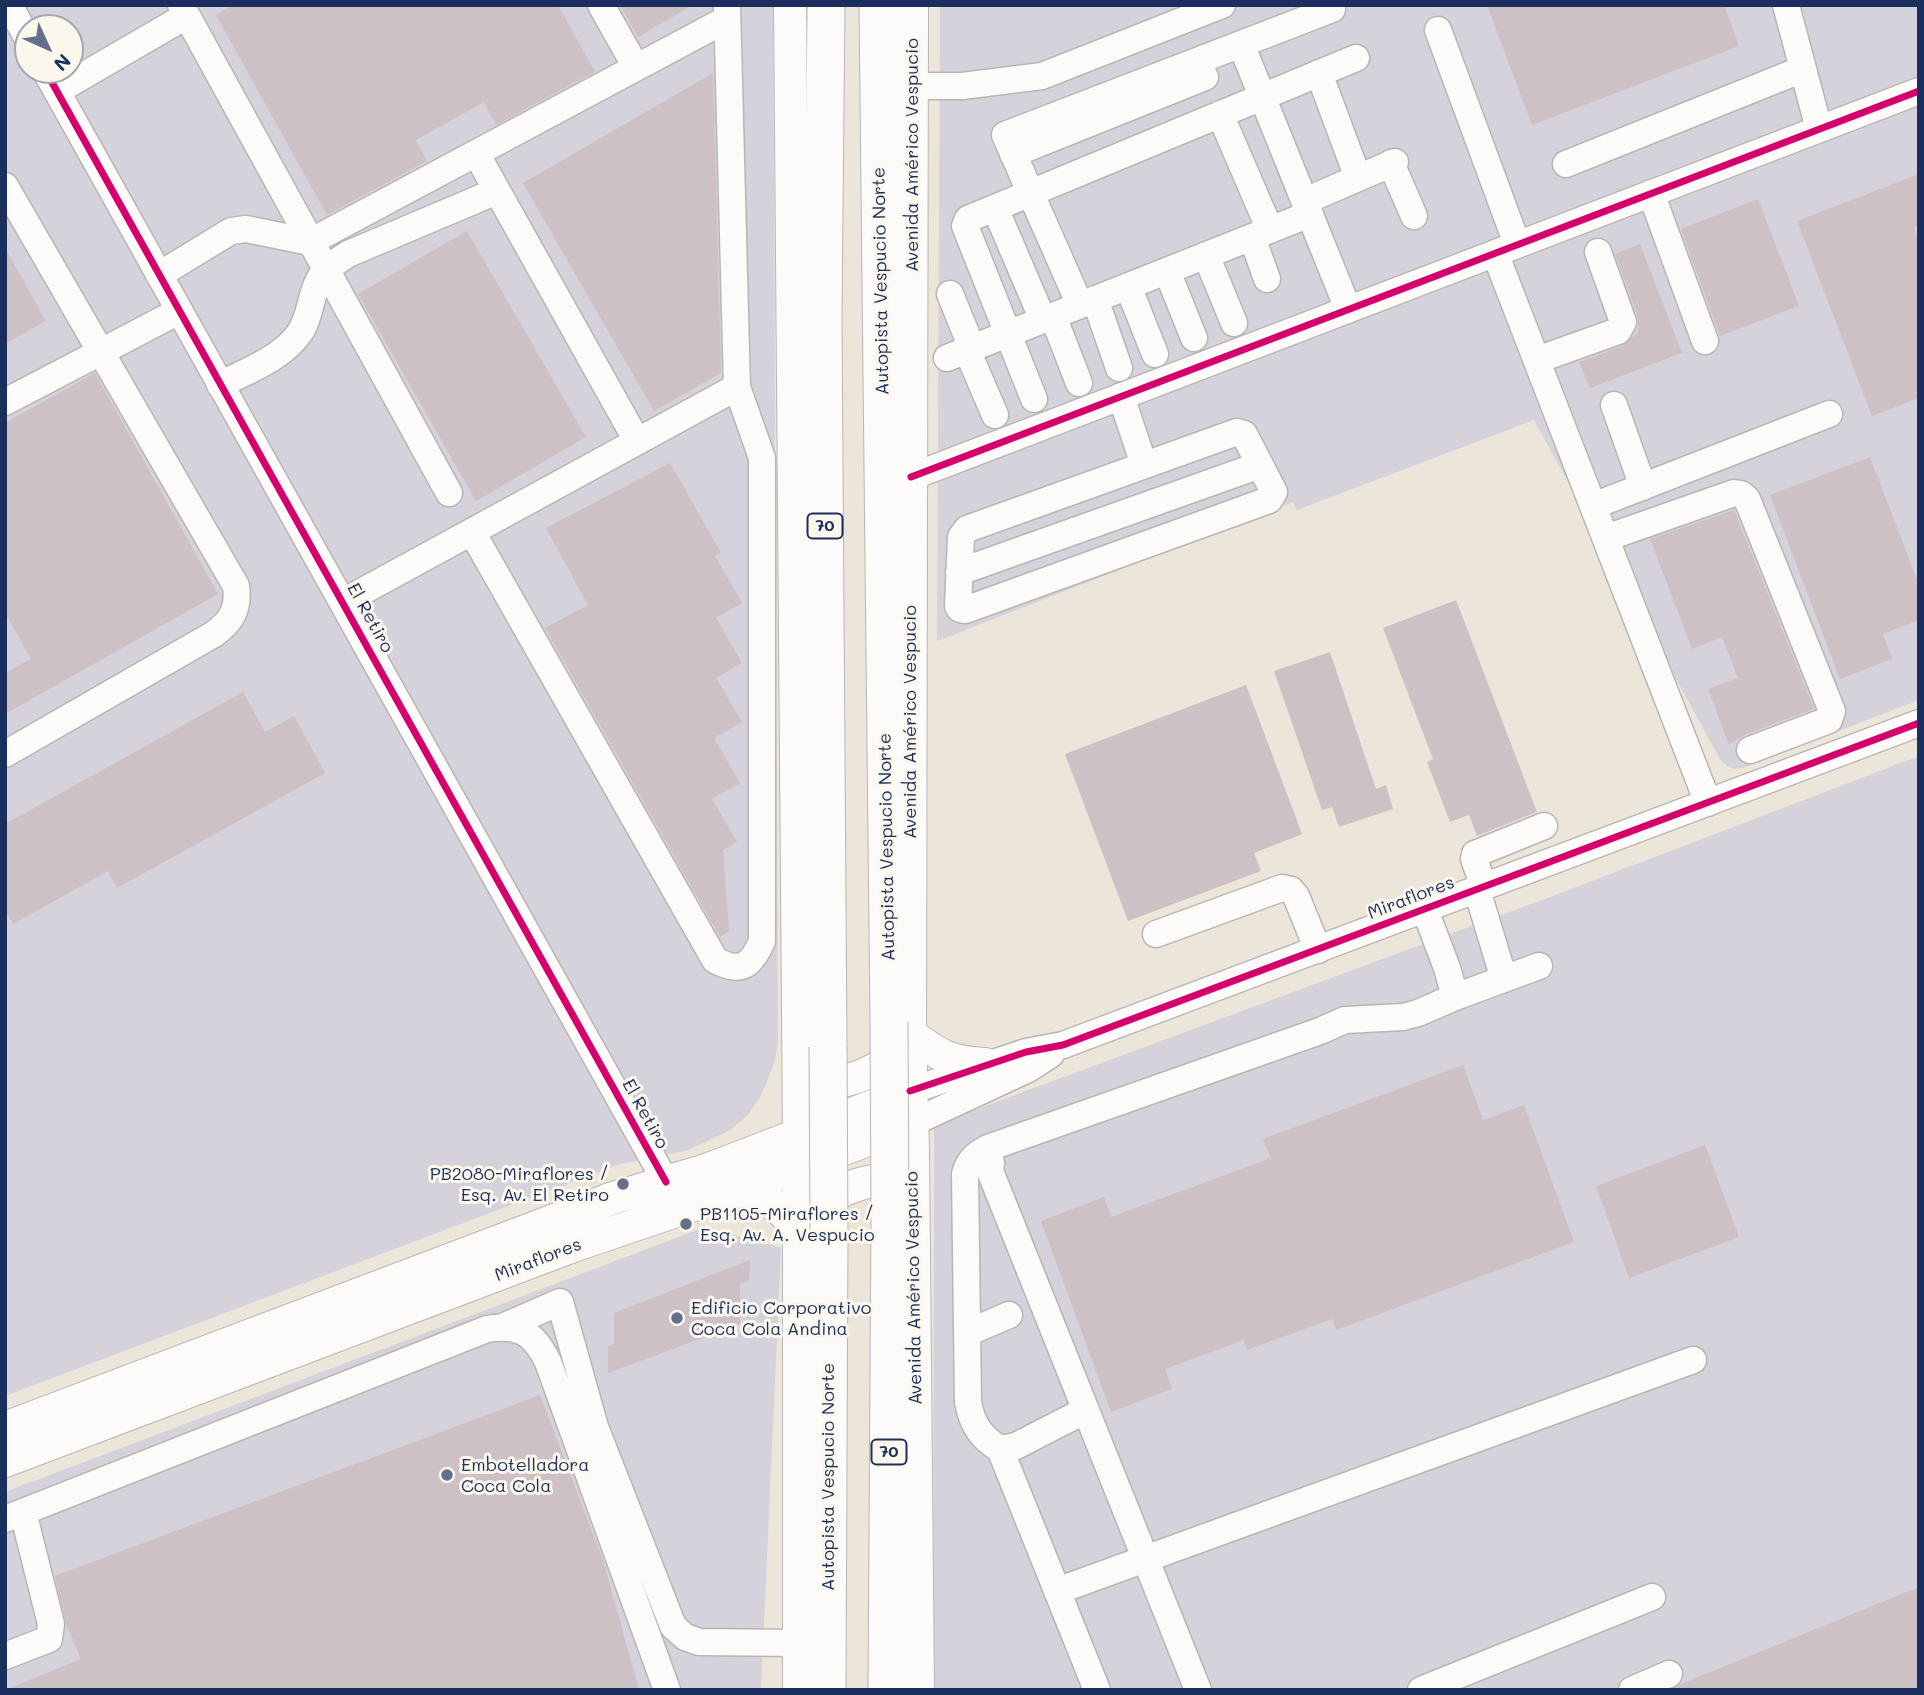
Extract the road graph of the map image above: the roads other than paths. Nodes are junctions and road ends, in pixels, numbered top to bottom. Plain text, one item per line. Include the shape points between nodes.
1 (601, 5) edge
2 (789, 5) edge
3 (826, 5) edge
4 (878, 5) edge
5 (912, 5) edge
6 (1222, 5) edge
7 (1786, 5) edge
8 (184, 11) edge
9 (727, 12) edge
10 (1335, 17) dead end
11 (1438, 30) dead end
12 (1244, 52) junction
13 (1356, 58) dead end
14 (84, 63) edge
15 (636, 67) junction
16 (1803, 69) junction
17 (1319, 74) junction
18 (53, 84) edge
19 (912, 86) junction
20 (1919, 91) edge
21 (1262, 96) junction
22 (1220, 114) junction
23 (1819, 129) junction
24 (476, 153) junction
25 (1566, 164) dead end
26 (1358, 178) junction
27 (5, 186) edge
28 (497, 191) junction
29 (1031, 192) junction
30 (1651, 193) junction
31 (1307, 207) junction
32 (995, 208) junction
33 (1413, 216) dead end
34 (1261, 233) junction
35 (310, 242) junction
36 (1506, 248) junction
37 (1598, 252) dead end
38 (1206, 255) junction
39 (327, 269) junction
40 (1167, 271) junction
41 (159, 275) junction
42 (1266, 279) dead end
43 (1128, 286) junction
44 (950, 294) dead end
45 (1088, 302) junction
46 (1349, 309) junction
47 (179, 311) junction
48 (1048, 318) junction
49 (1234, 323) dead end
50 (1008, 334) junction
51 (1194, 338) dead end
52 (1704, 341) dead end
53 (101, 351) junction
54 (962, 352) junction
55 (1154, 354) dead end
56 (1537, 360) junction
57 (1119, 368) dead end
58 (1079, 383) dead end
59 (220, 385) junction
60 (737, 387) junction
61 (1121, 396) junction
62 (1034, 399) dead end
63 (5, 402) edge
64 (1614, 405) dead end
65 (1829, 414) dead end
66 (995, 415) dead end
67 (637, 442) junction
68 (1144, 465) junction
69 (1260, 465) junction
70 (911, 477) junction
71 (1643, 487) junction
72 (449, 493) dead end
73 (1593, 506) junction
74 (472, 532) junction
75 (1606, 538) junction
76 (959, 572) junction
77 (343, 602) junction
78 (1919, 723) edge
79 (1750, 750) dead end
80 (5, 754) edge
81 (1708, 803) junction
82 (1545, 826) dead end
83 (1481, 889) junction
84 (1425, 910) junction
85 (1156, 934) dead end
86 (1318, 950) junction
87 (1539, 966) dead end
88 (1504, 979) junction
89 (1455, 996) junction
90 (899, 1028) junction
91 (1063, 1045) junction
92 (985, 1064) junction
93 (798, 1081) junction
94 (910, 1091) junction
95 (912, 1123) junction
96 (799, 1135) junction
97 (988, 1148) junction
98 (741, 1158) junction
99 (799, 1167) junction
100 (666, 1182) junction
101 (913, 1184) junction
102 (735, 1191) junction
103 (814, 1236) junction
104 (1009, 1315) dead end
105 (505, 1326) junction
106 (967, 1333) junction
107 (1693, 1360) dead end
108 (1086, 1410) junction
109 (5, 1427) edge
110 (1000, 1449) junction
111 (5, 1461) edge
112 (14, 1516) edge
113 (1145, 1558) junction
114 (1057, 1591) junction
115 (1652, 1597) dead end
116 (799, 1643) junction
117 (5, 1656) edge
118 (1669, 1674) dead end
119 (667, 1690) edge
120 (799, 1690) edge
121 (827, 1690) edge
122 (887, 1690) edge
123 (918, 1690) edge
124 (1097, 1690) edge
125 (1198, 1690) edge
126 (1421, 1690) edge
127 (1632, 1690) edge

1 - 15 street
2 - 93 main road
3 - 103 highway, Autopista Vespucio Norte / 70, bridge via 823,316 828,1047
4 - 90 highway, Autopista Vespucio Norte / 70
5 - 19 main road, Avenida Américo Vespucio
6 - 19 street via 1042,76 962,86
7 - 16 street
8 - 14 street
8 - 35 street
9 - 15 street
9 - 60 street
10 - 12 street
11 - 36 street
12 - 21 street
12 - 29 street via 1006,135
13 - 17 street
15 - 24 street
16 - 23 street
16 - 25 street
17 - 21 street
17 - 26 street
18 - 41 street, El Retiro
19 - 70 main road, Avenida Américo Vespucio
20 - 23 street
21 - 22 street
21 - 31 street
22 - 29 street
22 - 34 street
23 - 30 street
24 - 28 street
24 - 35 street
26 - 31 street
26 - 33 street via 1393,162
27 - 53 street
28 - 39 street via 348,254
28 - 67 street
29 - 32 street
29 - 45 street
30 - 36 street
30 - 52 street
31 - 34 street
31 - 46 street
32 - 48 street
32 - 50 street via 965,223
34 - 38 street
34 - 42 street
35 - 39 street
35 - 41 street via 246,229 231,231
36 - 46 street
36 - 56 street
37 - 56 street via 1621,326 1618,331
38 - 40 street
38 - 49 street
39 - 59 street via 314,291 305,325 293,341 274,357
39 - 72 street
40 - 43 street
40 - 51 street
41 - 47 street, El Retiro
43 - 45 street
43 - 55 street
44 - 54 street
45 - 48 street
45 - 57 street
46 - 61 street
47 - 53 street
47 - 59 street, El Retiro
48 - 50 street
48 - 58 street
50 - 54 street
50 - 62 street
53 - 63 street
53 - 80 street via 236,586 238,601 234,614 214,634
54 - 66 street
56 - 73 street
59 - 77 street, El Retiro
60 - 67 street
60 - 74 street via 762,458 762,941 754,958 743,966 727,967 715,960
61 - 68 street
61 - 70 street
64 - 71 street
65 - 71 street
67 - 74 street
68 - 69 street via 1241,432
68 - 76 street via 967,529 961,537
69 - 76 street
69 - 76 street via 1274,492 1269,500 964,610 958,606
70 - 90 main road, Avenida Américo Vespucio
71 - 73 street
73 - 75 street
74 - 77 street
75 - 79 street via 1734,493 1747,499 1832,711 1829,720
75 - 81 street
77 - 100 street, El Retiro
78 - 81 street, Miraflores
81 - 83 street, Miraflores
82 - 83 street via 1475,854
83 - 84 street, Miraflores
83 - 88 street
84 - 86 street, Miraflores
84 - 89 street
85 - 86 street via 1282,888 1296,897
86 - 91 street, Miraflores
87 - 88 street
88 - 89 street
89 - 97 street via 1403,1017 1345,1020
90 - 92 main road via 942,1057
90 - 93 main road via 896,1054 878,1067 833,1083
90 - 94 main road, Avenida Américo Vespucio
90 - 122 highway, Autopista Vespucio Norte / 70, bridge via 890,1215
91 - 92 street, Miraflores
91 - 95 street, Miraflores via 1028,1069
92 - 94 street, Miraflores
93 - 96 main road
93 - 98 main road via 785,1110
94 - 95 main road, Avenida Américo Vespucio
94 - 96 main road, Miraflores
95 - 99 main road, Miraflores
95 - 101 main road, Avenida Américo Vespucio
96 - 98 main road, Miraflores
96 - 99 main road
97 - 106 street via 975,1155 965,1174
97 - 108 street via 990,1171
98 - 100 main road, Miraflores
99 - 102 main road, Miraflores
99 - 103 main road
100 - 109 main road, Miraflores
101 - 103 main road via 881,1178 837,1194 820,1205
101 - 123 main road, Avenida Américo Vespucio
102 - 103 main road via 773,1202
102 - 111 main road, Miraflores via 573,1246
103 - 116 main road
103 - 121 highway, Autopista Vespucio Norte / 70
104 - 106 street
105 - 112 street via 487,1329
105 - 116 street via 560,1301 595,1427 673,1626 699,1642
105 - 119 street via 534,1339 548,1362
106 - 110 street via 970,1415 978,1431
107 - 113 street
108 - 110 street via 1016,1446
108 - 113 street
110 - 114 street
112 - 117 street via 51,1624 49,1639
113 - 114 street
113 - 125 street
114 - 124 street
115 - 126 street
116 - 120 main road
118 - 127 street

